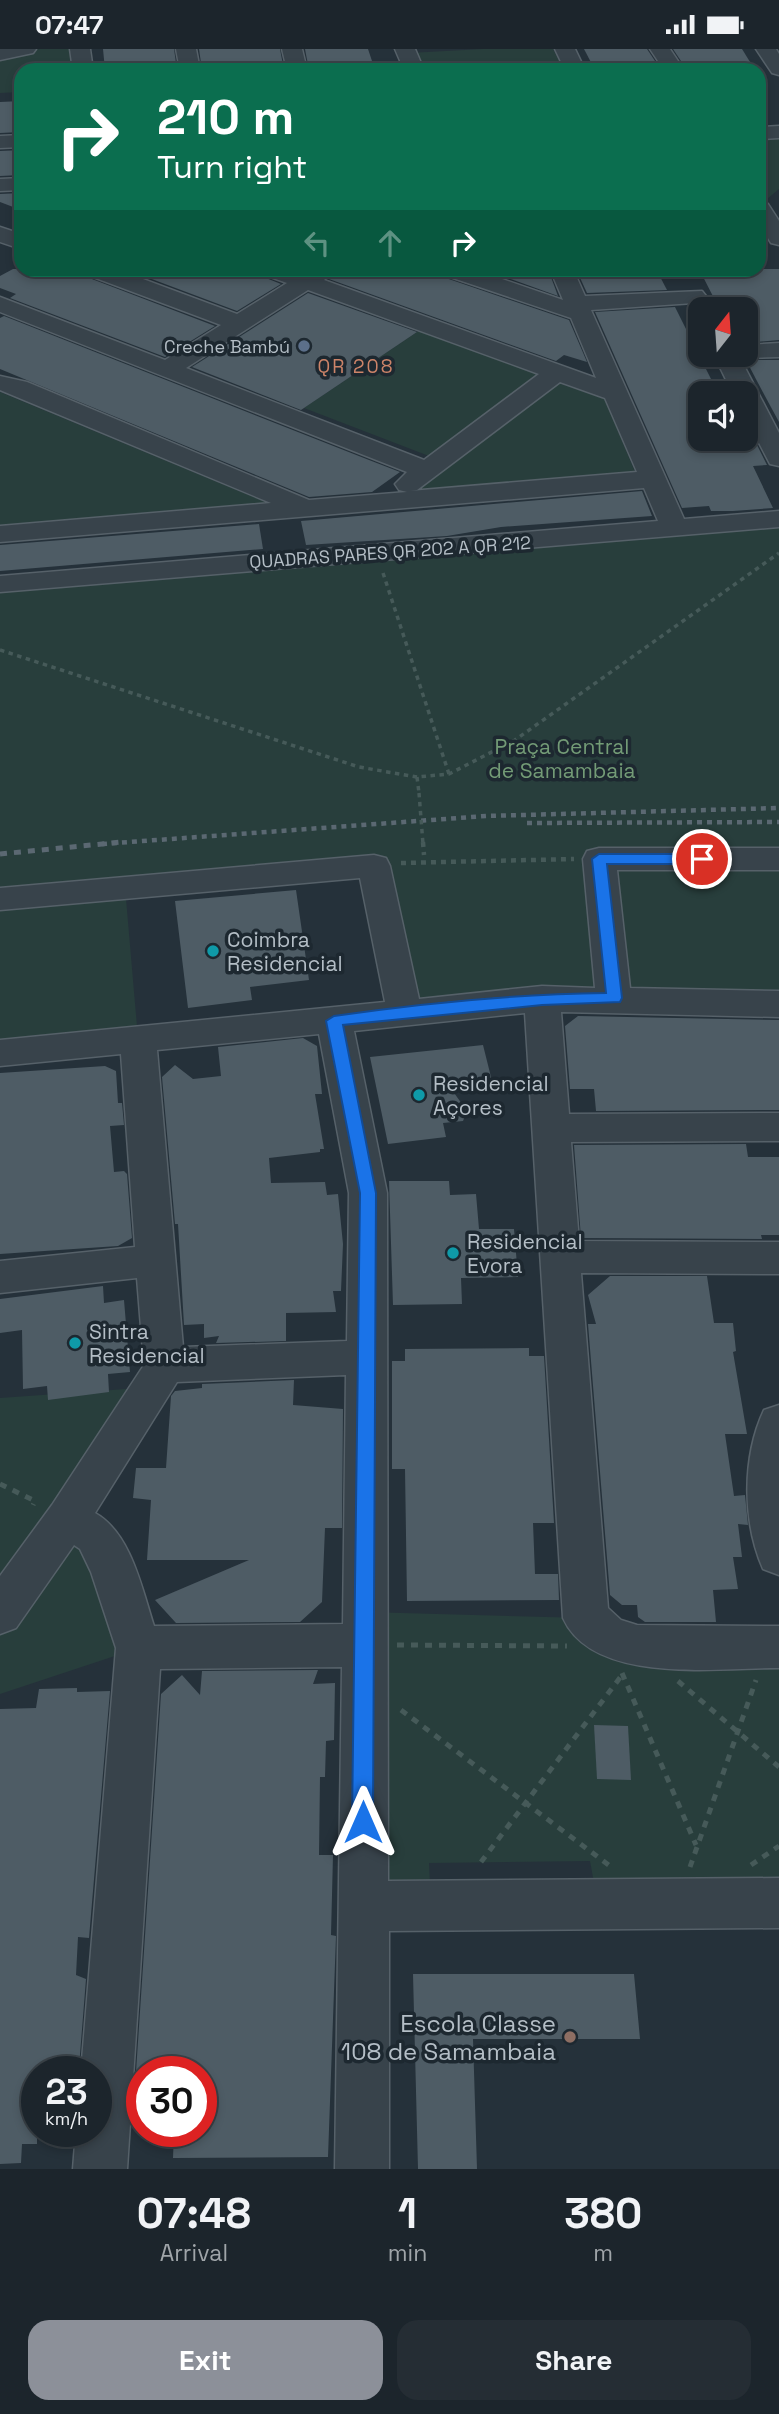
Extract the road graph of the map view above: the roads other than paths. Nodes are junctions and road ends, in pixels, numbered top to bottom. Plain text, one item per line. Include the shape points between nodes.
1 (26, 49) edge
2 (766, 49) edge
3 (0, 54) edge
4 (779, 69) edge
5 (769, 202) edge
6 (779, 238) edge
7 (114, 277) edge
8 (313, 277) edge
9 (317, 277) edge
10 (475, 277) edge
11 (564, 277) edge
12 (684, 277) edge
13 (695, 297) edge
14 (688, 303) edge
15 (0, 304) edge
16 (577, 308) junction
17 (238, 323) junction
18 (779, 350) edge
19 (758, 351) edge
20 (732, 367) edge
21 (168, 368) junction
22 (555, 374) junction
23 (0, 383) edge
24 (612, 392) junction
25 (779, 458) edge
26 (426, 470) junction
27 (653, 479) junction
28 (386, 502) junction
29 (297, 509) junction
30 (779, 519) edge
31 (675, 529) junction
32 (0, 534) edge
33 (294, 559) junction
34 (0, 584) edge
35 (779, 859) edge
36 (0, 899) edge
37 (614, 998) junction
38 (542, 999) junction
39 (779, 1004) edge
40 (404, 1011) junction
41 (334, 1021) junction
42 (138, 1038) junction
43 (0, 1053) edge
44 (779, 1127) edge
45 (553, 1128) junction
46 (559, 1257) junction
47 (779, 1258) edge
48 (158, 1260) junction
49 (0, 1276) edge
50 (368, 1357) junction
51 (164, 1365) junction
52 (779, 1423) edge
53 (774, 1475) edge
54 (48, 1515) junction
55 (779, 1555) edge
56 (0, 1613) edge
57 (774, 1647) edge
58 (139, 1648) junction
59 (364, 1664) junction
60 (779, 1903) edge
61 (362, 1906) junction
62 (100, 2169) edge
63 (362, 2169) edge

1 - 3 street
2 - 4 street
5 - 6 street
7 - 17 street
8 - 17 street
9 - 22 street
10 - 16 street
11 - 16 street
12 - 13 street
14 - 16 street
15 - 21 street
16 - 24 street
17 - 21 street
18 - 19 street
20 - 25 street
21 - 26 street
22 - 24 street
22 - 26 street
23 - 29 street
24 - 27 street
26 - 28 street
27 - 28 street
27 - 31 street
28 - 29 street
29 - 32 street
29 - 33 street
30 - 31 street, QUADRAS PARES QR 202 A QR 212
31 - 33 street, QUADRAS PARES QR 202 A QR 212
33 - 34 street, QUADRAS PARES QR 202 A QR 212
35 - 37 street via 599,859
36 - 40 street via 373,866
37 - 38 street
37 - 39 street
38 - 40 street
38 - 45 street
40 - 41 street
41 - 42 street
41 - 50 street via 368,1193
42 - 43 street
42 - 48 street
44 - 45 street
45 - 46 street
46 - 47 street
46 - 57 street via 586,1618 630,1660
48 - 49 street
48 - 51 street
50 - 51 street
50 - 59 street
51 - 54 street via 155,1387
52 - 53 street
53 - 55 street via 768,1498
54 - 56 street
54 - 58 street via 95,1535
58 - 59 street
58 - 62 street
59 - 61 street
60 - 61 street
61 - 63 street

